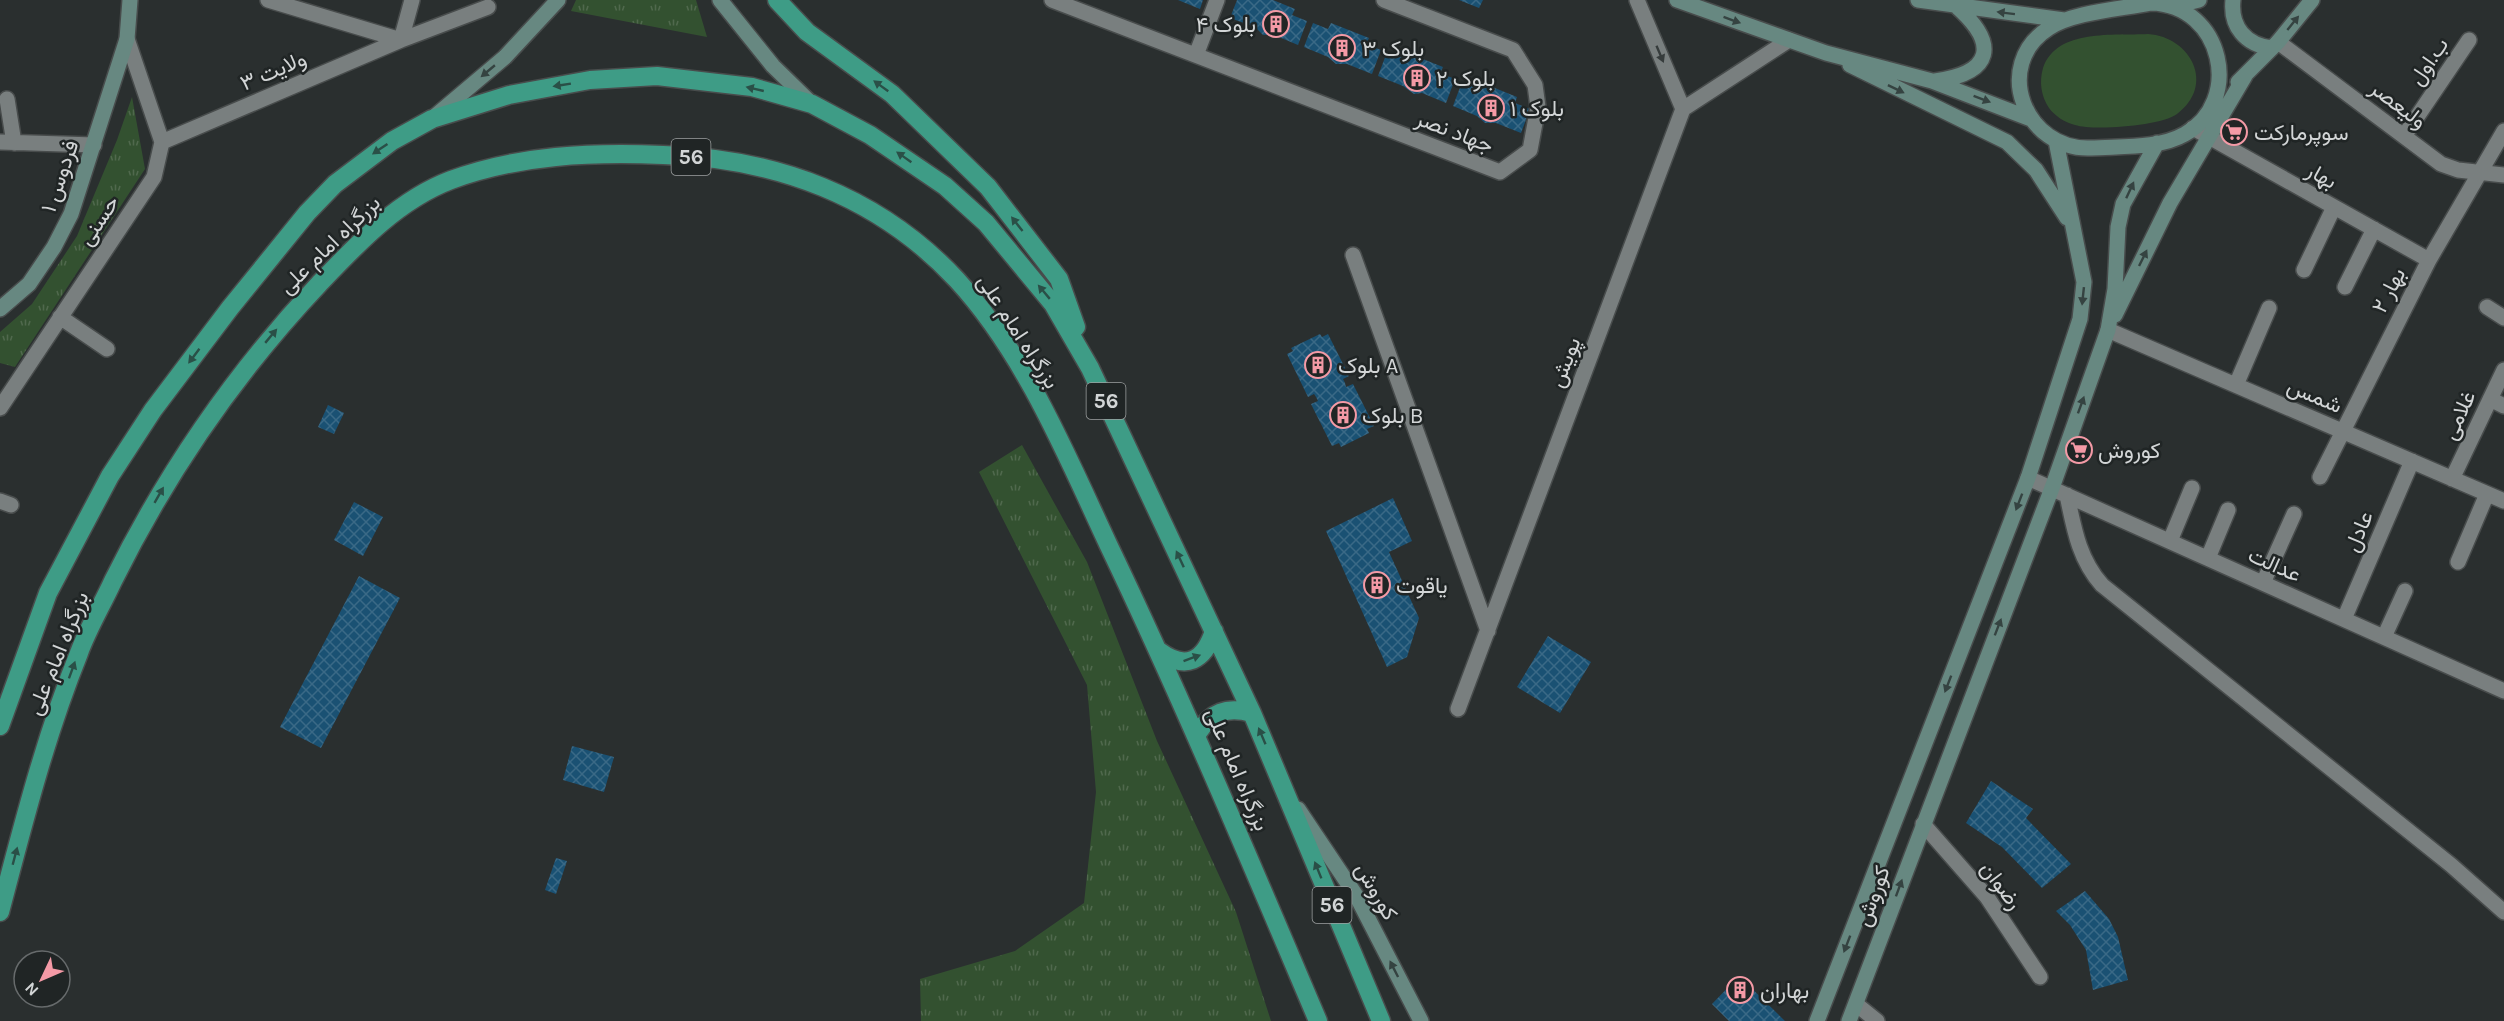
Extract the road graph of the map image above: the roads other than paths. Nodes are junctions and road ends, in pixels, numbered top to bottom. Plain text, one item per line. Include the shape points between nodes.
1 (130, 0) edge
2 (268, 0) edge
3 (412, 0) edge
4 (558, 0) edge
5 (720, 0) edge
6 (777, 0) edge
7 (1052, 0) edge
8 (1217, 0) edge
9 (1384, 0) edge
10 (1637, 0) edge
11 (1677, 0) edge
12 (1918, 0) edge
13 (2092, 0) edge
14 (2199, 0) edge
15 (2233, 0) edge
16 (2312, 0) edge
17 (2173, 3) edge
18 (1956, 6) junction
19 (488, 7) dead end
20 (2072, 19) junction
21 (127, 39) junction
22 (401, 40) junction
23 (1789, 40) junction
24 (2469, 40) dead end
25 (2275, 45) junction
26 (1826, 53) junction
27 (1196, 56) junction
28 (2245, 76) junction
29 (1932, 81) junction
30 (7, 99) dead end
31 (812, 104) junction
32 (2210, 107) junction
33 (1683, 109) junction
34 (432, 119) junction
35 (2031, 119) junction
36 (2193, 128) junction
37 (2504, 131) edge
38 (2404, 136) junction
39 (2209, 137) junction
40 (2056, 141) junction
41 (7, 142) edge
42 (162, 142) junction
43 (2157, 143) junction
44 (94, 145) junction
45 (2480, 173) junction
46 (2504, 175) edge
47 (2334, 207) junction
48 (2374, 229) junction
49 (2076, 238) junction
50 (1353, 255) dead end
51 (2429, 260) junction
52 (2304, 270) dead end
53 (2345, 287) dead end
54 (2487, 307) dead end
55 (2269, 308) dead end
56 (0, 309) edge
57 (60, 317) junction
58 (2504, 318) edge
59 (2108, 330) junction
60 (106, 349) dead end
61 (1090, 368) junction
62 (2504, 370) edge
63 (2236, 385) junction
64 (2497, 402) edge
65 (0, 408) edge
66 (2342, 431) junction
67 (2412, 461) junction
68 (2320, 477) dead end
69 (2028, 478) junction
70 (2452, 479) junction
71 (2052, 488) junction
72 (2192, 488) dead end
73 (2487, 494) junction
74 (2067, 495) junction
75 (2504, 501) edge
76 (2228, 510) dead end
77 (2294, 514) dead end
78 (2170, 541) junction
79 (2208, 558) junction
80 (2458, 562) dead end
81 (2264, 583) junction
82 (2405, 591) dead end
83 (2344, 619) junction
84 (1214, 631) junction
85 (1488, 631) junction
86 (2384, 637) junction
87 (1159, 651) junction
88 (2504, 690) edge
89 (1458, 709) dead end
90 (1252, 713) junction
91 (0, 726) edge
92 (1197, 734) junction
93 (1285, 790) junction
94 (1923, 824) junction
95 (0, 912) edge
96 (2504, 912) edge
97 (2040, 977) dead end
98 (1856, 1004) junction
99 (1318, 1021) edge
100 (1380, 1021) edge
101 (1421, 1021) edge
102 (1817, 1021) edge
103 (1849, 1021) edge
104 (1877, 1021) edge

1 - 21 main road, فردوس ۱
2 - 22 street
3 - 22 street
4 -> 34 main road via 505,57
5 - 31 main road via 773,66
61 -> 6 highway via 1059,279 988,187 892,94 807,32
7 - 27 street, جهاد نصر
8 - 27 street
9 - 27 street, جهاد نصر via 1513,50 1535,85 1538,107 1530,150 1500,172
10 -> 33 street
11 -> 23 main road
12 - 18 main road
13 - 20 main road
14 - 17 main road
15 - 25 main road via 2232,14 2240,32 2254,44
25 -> 16 main road
17 - 20 main road via 2151,3
17 - 32 main road via 2198,21 2216,49 2219,72
20 -> 18 main road
18 - 29 main road via 1983,39 1982,58 1968,74
19 - 22 street, ولایت ۳
20 - 35 main road via 2049,28 2036,39 2024,61 2020,87
21 - 42 street
21 - 44 main road, فردوس ۱
22 - 42 street, ولایت ۳
23 - 26 main road
23 - 33 street
24 - 38 street, ب.اول
25 - 28 main road
25 - 38 street, ولیعصر
26 - 29 main road
26 -> 49 main road via 2007,142 2027,159 2052,191
28 - 32 main road
28 - 39 main road
29 -> 35 main road
30 - 41 street
31 -> 34 highway, بزرگراه امام علی / 56 via 752,87 657,76 546,87
61 -> 31 highway, بزرگراه امام علی / 56 via 1053,304 986,223 945,186 890,147
32 - 36 main road
33 - 85 street, پویش
34 -> 91 highway, بزرگراه امام علی / 56 via 365,159 328,191 230,308 153,410 110,476 48,593
35 - 40 main road
36 - 39 street, بهار
36 - 43 main road via 2173,140
37 - 45 street, بهار ۲
38 - 45 street, ولیعصر via 2442,164
39 - 47 street, بهار
59 -> 39 main road via 2170,203
40 - 43 main road via 2088,148
40 - 49 main road, کوروش
41 - 44 street
42 - 57 street, حسنی via 154,177
59 -> 43 main road, کوروش via 2123,204
44 - 56 main road, فردوس ۱ via 71,214 54,247 28,284
45 - 46 street, ولیعصر
45 - 51 street, بهار ۲
47 - 48 street, بهار
47 - 52 street
48 - 51 street, بهار
48 - 53 street
49 -> 69 main road, کوروش via 2084,282 2080,319
50 - 85 street
51 - 66 street, بهار ۲
54 - 58 street
55 - 63 street
57 - 60 street
57 - 65 street, حسنی
59 - 63 street, شمس
71 -> 59 main road, کوروش
84 -> 61 highway, بزرگراه امام علی / 56
62 - 64 street, غلامی
63 - 66 street, شمس
64 - 70 street, غلامی
66 - 67 street, شمس
66 - 68 street, بهار ۲
67 - 70 street, شمس
67 - 83 street, عادل
69 - 71 street, عدالت
69 -> 102 main road, کوروش
70 - 73 street, شمس
71 - 74 street, عدالت
94 -> 71 main road, کوروش
72 - 78 street
73 - 75 street, شمس
73 - 80 street
74 - 78 street, عدالت
74 - 96 street via 2088,570 2102,585 2451,865
76 - 79 street
77 - 81 street
78 - 79 street, عدالت
79 - 81 street, عدالت
81 - 83 street, عدالت
82 - 86 street
83 - 86 street, عدالت
87 -> 84 highway via 1180,662 1194,660 1203,654
84 - 90 highway, بزرگراه امام علی / 56
85 - 89 street, پویش
86 - 88 street, عدالت
87 - 92 highway, بزرگراه امام علی / 56
95 -> 87 highway, بزرگراه امام علی / 56 via 43,750 80,649 158,498 203,427 243,370 286,319 393,212 448,181 517,161 574,154 629,154 719,159 760,166 834,190 895,226 956,279 1017,363 1055,432
90 - 92 highway via 1236,708 1220,711 1206,720
93 -> 90 highway, بزرگراه امام علی / 56
92 - 99 highway, بزرگراه امام علی / 56
100 -> 93 highway, بزرگراه امام علی / 56
101 -> 93 main road, کوروش via 1357,897
94 - 97 street, رضوان via 1986,897
98 -> 94 main road, کوروش
98 - 103 main road, کوروش
98 - 104 street

